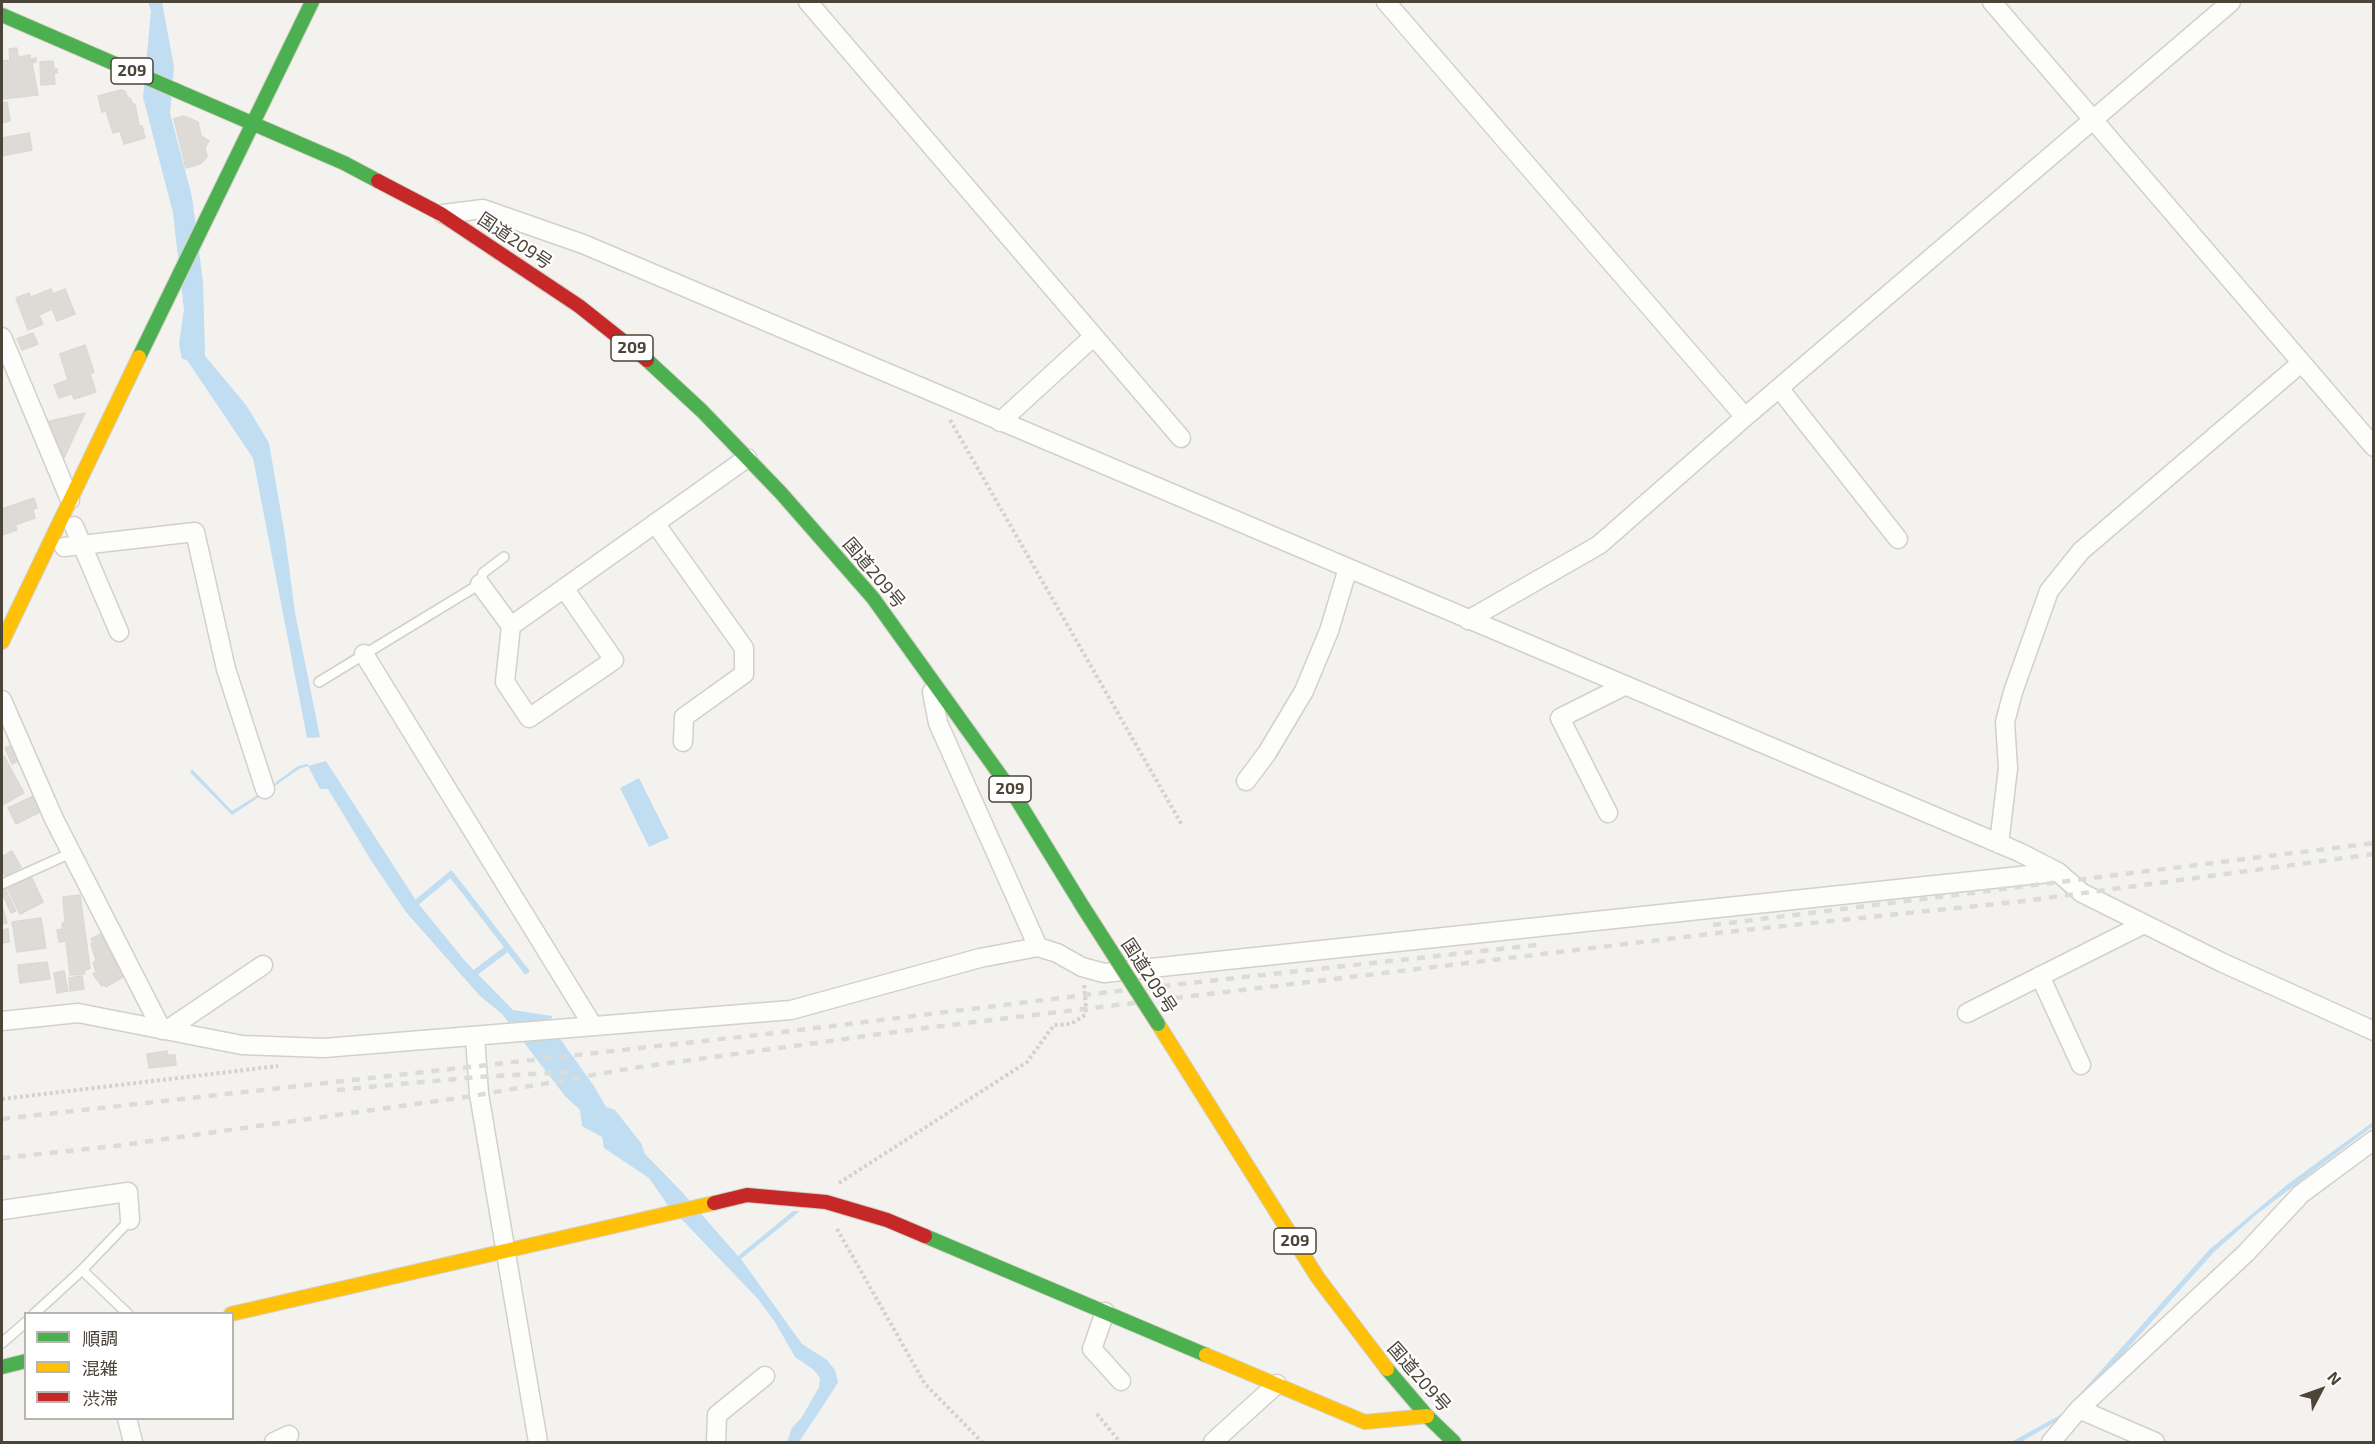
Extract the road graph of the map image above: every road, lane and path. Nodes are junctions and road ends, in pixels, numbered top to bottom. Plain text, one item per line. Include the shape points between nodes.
1 (11, 2) edge
2 (312, 2) edge
3 (808, 2) edge
4 (1386, 2) edge
5 (1992, 2) edge
6 (2231, 2) edge
7 (7, 18) edge
8 (2093, 120) junction
9 (252, 122) junction
10 (441, 214) junction
11 (1094, 336) junction
12 (2, 339) edge
13 (2301, 363) junction
14 (1779, 388) junction
15 (936, 395) junction
16 (1745, 417) junction
17 (1000, 422) junction
18 (1181, 438) dead end
19 (2373, 447) edge
20 (747, 458) junction
21 (70, 500) junction
22 (656, 523) junction
23 (74, 526) dead end
24 (1898, 539) dead end
25 (72, 546) junction
26 (504, 557) dead end
27 (1348, 568) junction
28 (480, 584) junction
29 (564, 588) junction
30 (1468, 620) junction
31 (511, 626) junction
32 (119, 632) dead end
33 (2, 642) edge
34 (364, 654) junction
35 (929, 675) junction
36 (319, 682) dead end
37 (1624, 686) junction
38 (2, 700) edge
39 (682, 742) dead end
40 (1246, 781) dead end
41 (265, 789) dead end
42 (1608, 813) dead end
43 (1182, 825) dead end
44 (1999, 844) junction
45 (71, 853) junction
46 (2058, 872) junction
47 (2, 884) edge
48 (2144, 924) junction
49 (1038, 947) junction
50 (263, 965) dead end
51 (1082, 967) junction
52 (2040, 976) junction
53 (1967, 1013) dead end
54 (2, 1021) edge
55 (593, 1026) junction
56 (165, 1030) junction
57 (2373, 1031) edge
58 (475, 1037) junction
59 (287, 1065) dead end
60 (2081, 1065) dead end
61 (2, 1100) edge
62 (2373, 1140) edge
63 (826, 1202) junction
64 (2, 1210) edge
65 (130, 1220) joint
66 (837, 1228) dead end
67 (505, 1250) junction
68 (82, 1270) junction
69 (36, 1312) edge
70 (126, 1312) edge
71 (1105, 1312) junction
72 (234, 1313) edge
73 (24, 1324) edge
74 (2, 1343) edge
75 (765, 1376) dead end
76 (1121, 1381) dead end
77 (1278, 1384) junction
78 (2079, 1409) junction
79 (1097, 1414) dead end
80 (1427, 1416) junction
81 (127, 1420) edge
82 (133, 1443) edge
83 (538, 1443) edge
84 (716, 1443) edge
85 (982, 1443) edge
86 (1120, 1443) edge
87 (1213, 1443) edge
88 (1454, 1443) edge
89 (2051, 1443) edge
90 (2155, 1443) edge

1 - 7 street
2 - 9 main road
3 - 11 street
4 - 16 street
5 - 8 street
6 - 8 street
7 - 9 main road, 国道209号 / 209
8 - 13 street
8 - 14 street
9 - 10 main road, 国道209号 / 209 via 344,163
9 - 21 main road
10 - 15 street via 483,209 583,244
10 - 20 main road, 国道209号 / 209 via 579,306 653,365
11 - 17 street
11 - 18 street
12 - 21 street
13 - 19 street
13 - 44 street via 2081,551 2049,591 2005,722 2008,768
14 - 16 street
14 - 24 street
15 - 17 street
15 - 43 path
16 - 30 street via 1599,545
17 - 27 street
20 - 22 street
20 - 35 main road, 国道209号 / 209 via 873,598
21 - 33 main road
22 - 29 street
22 - 39 street via 744,648 744,674 684,717
23 - 25 street
25 - 32 street
25 - 41 street via 195,532 226,669
26 - 28 lane via 483,573
27 - 30 street
27 - 40 street via 1329,631 1304,691
28 - 31 street
28 - 34 lane
29 - 31 street
29 - 31 street via 614,660 529,718 504,682
30 - 37 street
34 - 36 lane
34 - 55 street
35 - 49 street via 938,723
35 - 80 main road, 国道209号 / 209, bridge via 1013,794 1318,1278
37 - 42 street via 1560,718
37 - 44 street
38 - 45 street
44 - 46 street
45 - 47 lane
45 - 56 street
46 - 48 street via 2082,893
46 - 51 street via 1104,973
48 - 52 street
48 - 57 street
49 - 51 street
49 - 55 street via 980,958 791,1010
50 - 56 street
51 - 63 path via 1085,1015 1071,1024 1054,1025 1027,1062 835,1186
52 - 53 street
52 - 60 street
54 - 56 street via 78,1013
55 - 58 street
56 - 58 street via 242,1046 324,1048
58 - 67 street via 479,1094
59 - 61 path
62 - 78 street via 2301,1194 2246,1252
63 - 67 main road via 747,1195
63 - 71 main road via 887,1220
64 - 65 street via 128,1192
65 - 68 lane
66 - 85 path via 925,1383
67 - 72 main road
67 - 83 street
68 - 69 lane
68 - 70 lane
71 - 76 street via 1092,1349
71 - 77 main road
73 - 74 lane
75 - 84 street via 717,1415
77 - 80 main road via 1365,1422
77 - 87 street
78 - 89 street
78 - 90 street
79 - 86 path
80 - 88 main road, 国道209号 / 209
81 - 82 street

